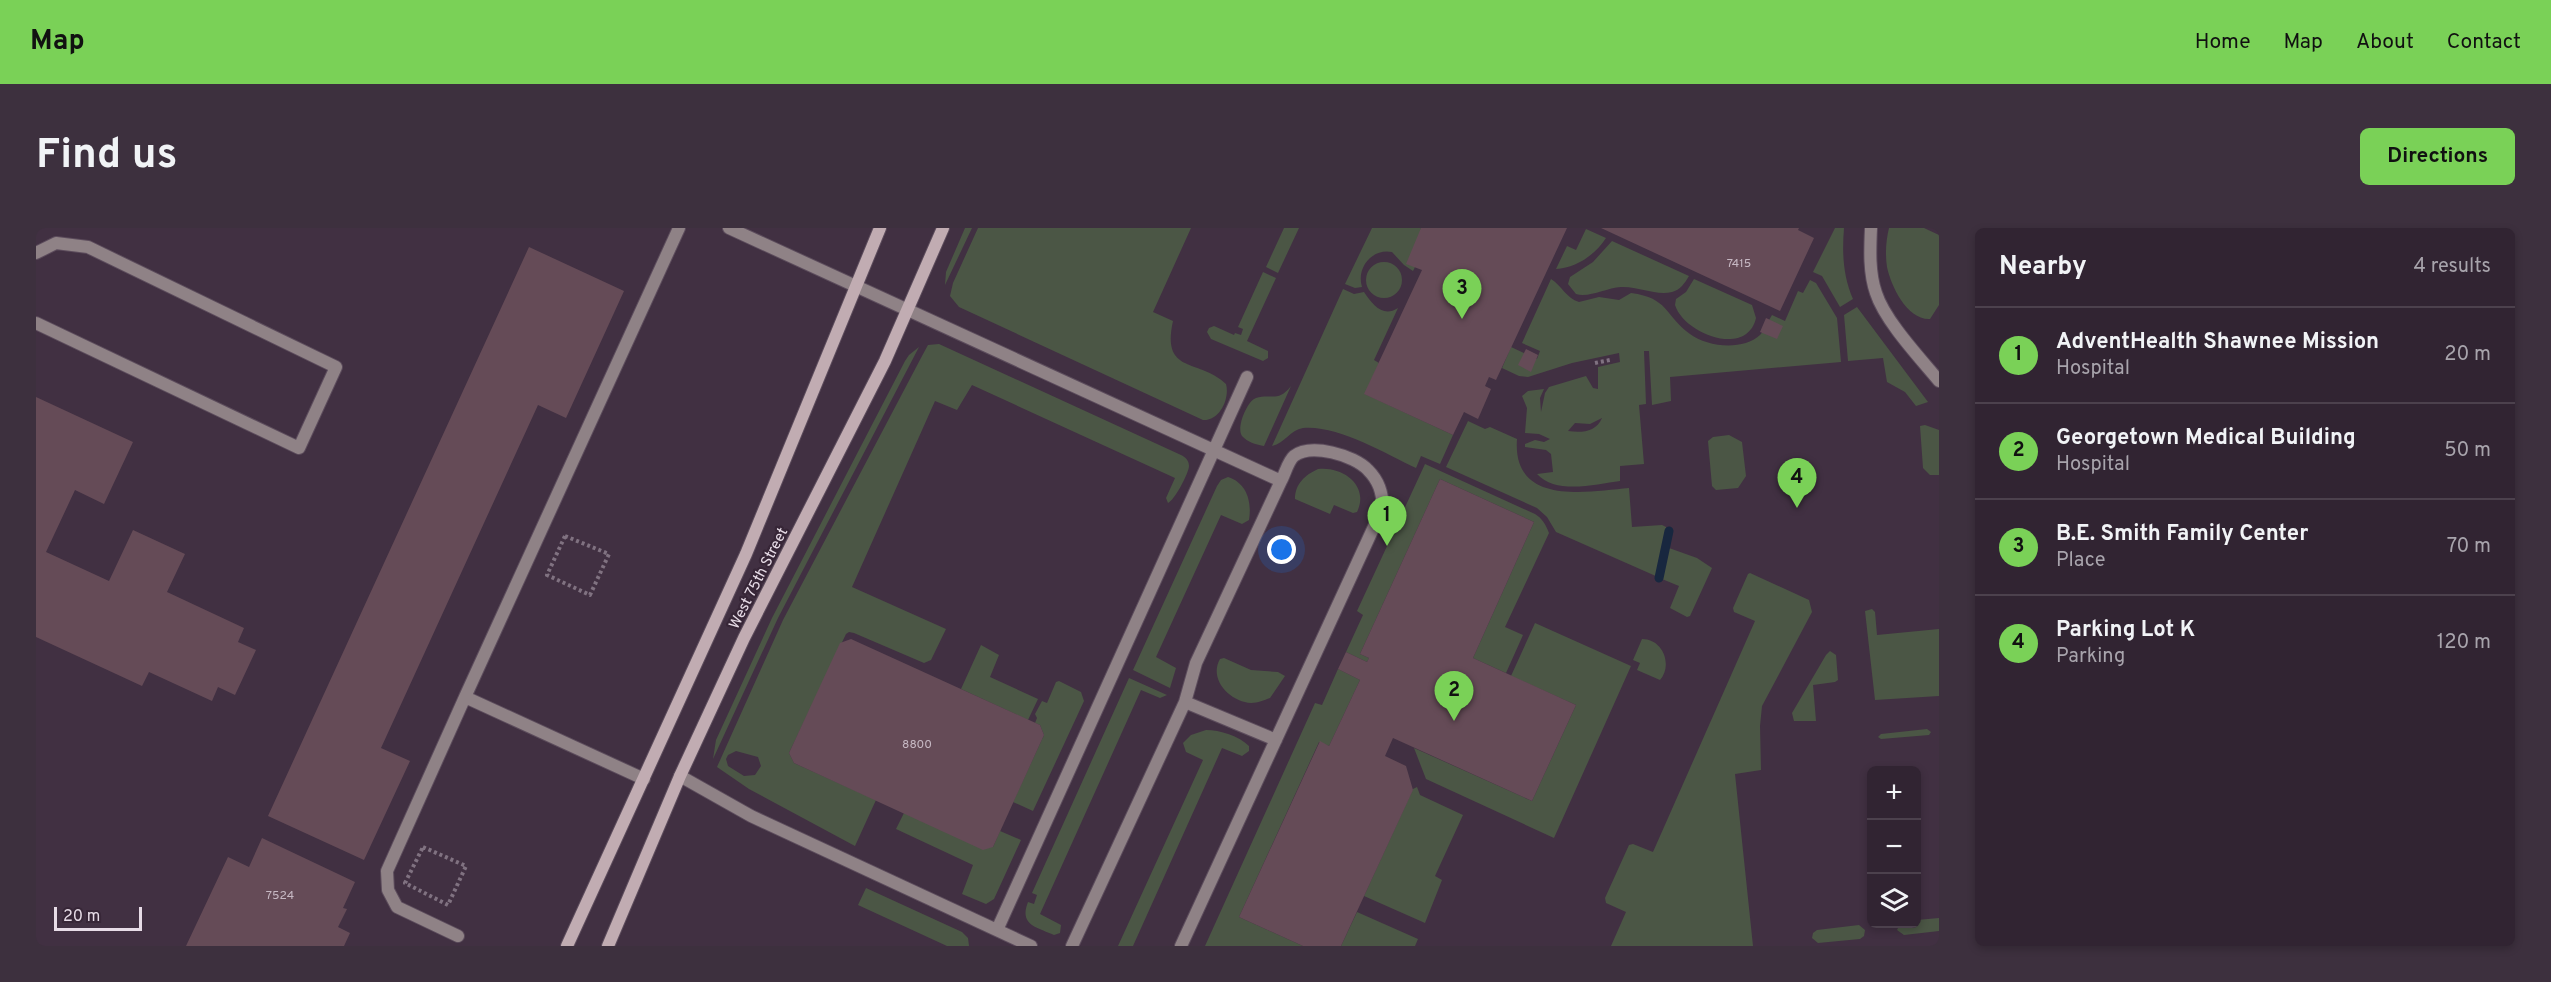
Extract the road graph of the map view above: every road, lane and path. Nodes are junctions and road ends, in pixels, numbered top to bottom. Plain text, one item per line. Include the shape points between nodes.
1 (679, 228) edge
2 (729, 228) edge
3 (880, 228) edge
4 (943, 228) edge
5 (1871, 228) edge
6 (36, 253) edge
7 (854, 286) junction
8 (906, 309) junction
9 (36, 323) edge
10 (1610, 360) dead end
11 (1595, 363) dead end
12 (1246, 377) dead end
13 (1939, 381) edge
14 (1215, 450) junction
15 (1281, 481) junction
16 (609, 554) joint
17 (465, 697) junction
18 (1185, 702) junction
19 (1276, 740) junction
20 (680, 776) junction
21 (644, 780) junction
22 (466, 866) joint
23 (998, 930) junction
24 (458, 936) dead end
25 (567, 946) edge
26 (608, 946) edge
27 (1031, 946) edge
28 (1072, 946) edge
29 (1181, 946) edge

1 - 17 lane
2 - 7 lane
3 - 7 main road, West 75th Street
4 - 8 main road, West 75th Street
5 - 13 lane via 1871,274 1876,295 1894,325
6 - 9 lane via 56,243 88,247 336,367 299,448
7 - 8 lane
7 - 21 main road, West 75th Street via 746,554
8 - 14 lane
8 - 20 main road, West 75th Street via 885,361 744,638
10 - 11 path
12 - 14 lane
14 - 15 lane
14 - 23 lane
15 - 18 lane via 1196,663
15 - 19 lane via 1293,457 1306,451 1331,452 1366,468 1378,483 1383,507
16 - 16 path via 590,595 547,576 565,536
17 - 21 lane
17 - 24 lane via 387,871 388,890 396,907
18 - 19 lane
18 - 28 lane
19 - 29 lane
20 - 23 lane via 751,816
20 - 26 main road, West 75th Street
21 - 25 main road, West 75th Street
22 - 22 path via 423,847 405,884 448,905
23 - 27 lane

